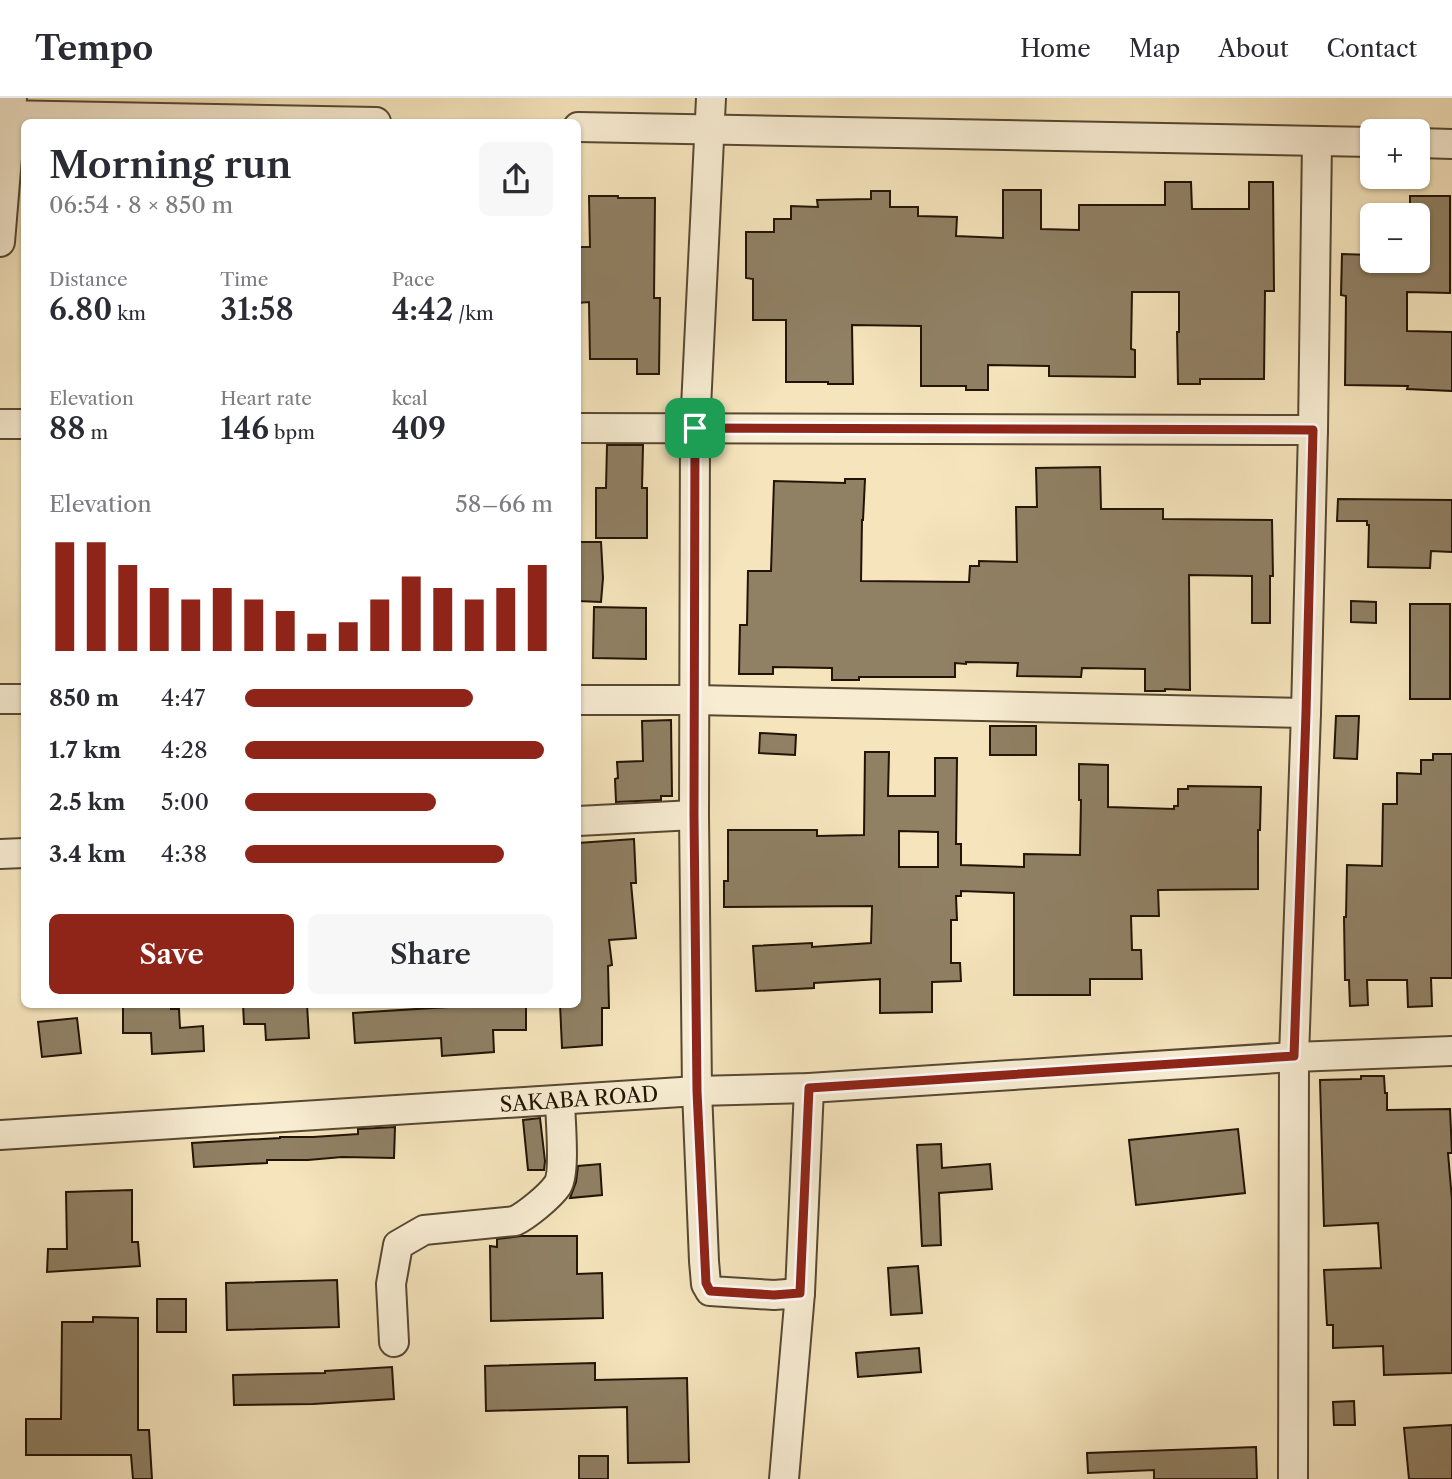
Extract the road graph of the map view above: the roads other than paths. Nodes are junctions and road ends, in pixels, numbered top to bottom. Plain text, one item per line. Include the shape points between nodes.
1 (711, 98) edge
2 (8, 109) edge
3 (291, 119) edge
4 (581, 127) edge
5 (710, 129) junction
6 (1317, 141) junction
7 (1360, 142) edge
8 (1430, 143) edge
9 (1452, 144) edge
10 (0, 242) edge
11 (0, 424) edge
12 (21, 424) edge
13 (581, 428) edge
14 (695, 428) junction
15 (1313, 430) junction
16 (0, 699) edge
17 (21, 699) edge
18 (581, 700) edge
19 (695, 700) junction
20 (1306, 713) junction
21 (694, 815) junction
22 (581, 821) edge
23 (21, 853) edge
24 (0, 854) edge
25 (1452, 1051) edge
26 (1294, 1056) junction
27 (809, 1088) junction
28 (697, 1091) junction
29 (560, 1100) junction
30 (0, 1135) edge
31 (800, 1293) junction
32 (394, 1342) dead end
33 (784, 1479) edge
34 (1293, 1479) edge

1 - 5 street
2 - 3 street
2 - 10 street
4 - 5 street
5 - 6 street
5 - 14 street
6 - 7 street
6 - 15 street
8 - 9 street
11 - 12 street
13 - 14 street
14 - 15 street
14 - 19 street
15 - 20 street
16 - 17 street
18 - 19 street
19 - 20 street
19 - 21 street
20 - 26 street
21 - 22 street
21 - 28 street
23 - 24 street
25 - 26 street, SAKABA ROAD
26 - 27 street, SAKABA ROAD
26 - 34 street
27 - 28 street, SAKABA ROAD
27 - 31 street
28 - 29 street, SAKABA ROAD
28 - 31 street via 710,1291
29 - 30 street, SAKABA ROAD
29 - 32 street via 562,1174 558,1186 526,1215 515,1221 424,1230 398,1245 391,1283
31 - 33 street

